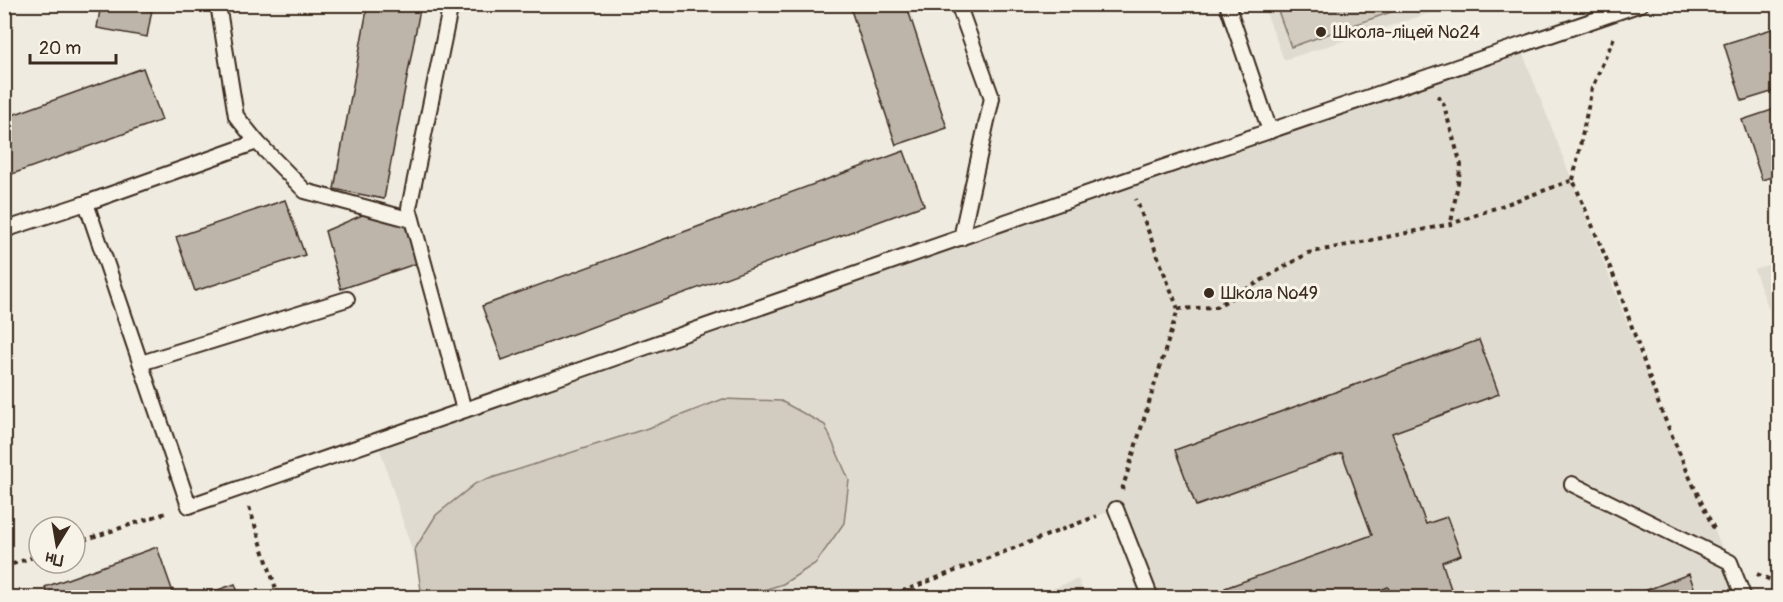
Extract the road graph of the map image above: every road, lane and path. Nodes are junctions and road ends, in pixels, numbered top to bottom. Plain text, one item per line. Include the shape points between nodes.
1 (218, 4) edge
2 (451, 4) edge
3 (958, 4) edge
4 (1227, 4) edge
5 (1638, 5) edge
6 (1416, 81) junction
7 (1270, 131) junction
8 (256, 142) junction
9 (1129, 179) junction
10 (1573, 180) junction
11 (86, 203) junction
12 (412, 220) junction
13 (1451, 224) junction
14 (4, 230) edge
15 (961, 238) junction
16 (347, 299) dead end
17 (1178, 309) junction
18 (141, 363) junction
19 (464, 410) junction
20 (1572, 484) dead end
21 (242, 488) junction
22 (189, 506) junction
23 (1116, 509) junction
24 (87, 539) edge
25 (27, 559) edge
26 (1730, 562) junction
27 (4, 567) edge
28 (279, 597) edge
29 (885, 597) edge
30 (1151, 597) edge
31 (1744, 597) edge

1 - 8 lane via 236,116
2 - 12 lane via 409,208
3 - 15 lane via 992,98
4 - 7 lane
5 - 6 lane
5 - 10 path via 1615,35 1592,88
6 - 7 lane
6 - 13 path via 1442,99 1461,165
7 - 9 lane
8 - 11 lane
8 - 12 lane via 305,191
9 - 15 lane
9 - 17 path
10 - 13 path
10 - 26 path via 1617,284 1659,405
11 - 14 lane
11 - 18 lane
12 - 19 lane
13 - 17 path via 1308,253 1216,307
15 - 19 lane
16 - 18 lane
17 - 23 path
18 - 22 lane
19 - 21 lane
20 - 26 lane
21 - 22 lane
21 - 28 path
22 - 24 path
23 - 29 path
23 - 30 lane
25 - 27 path
26 - 31 lane

